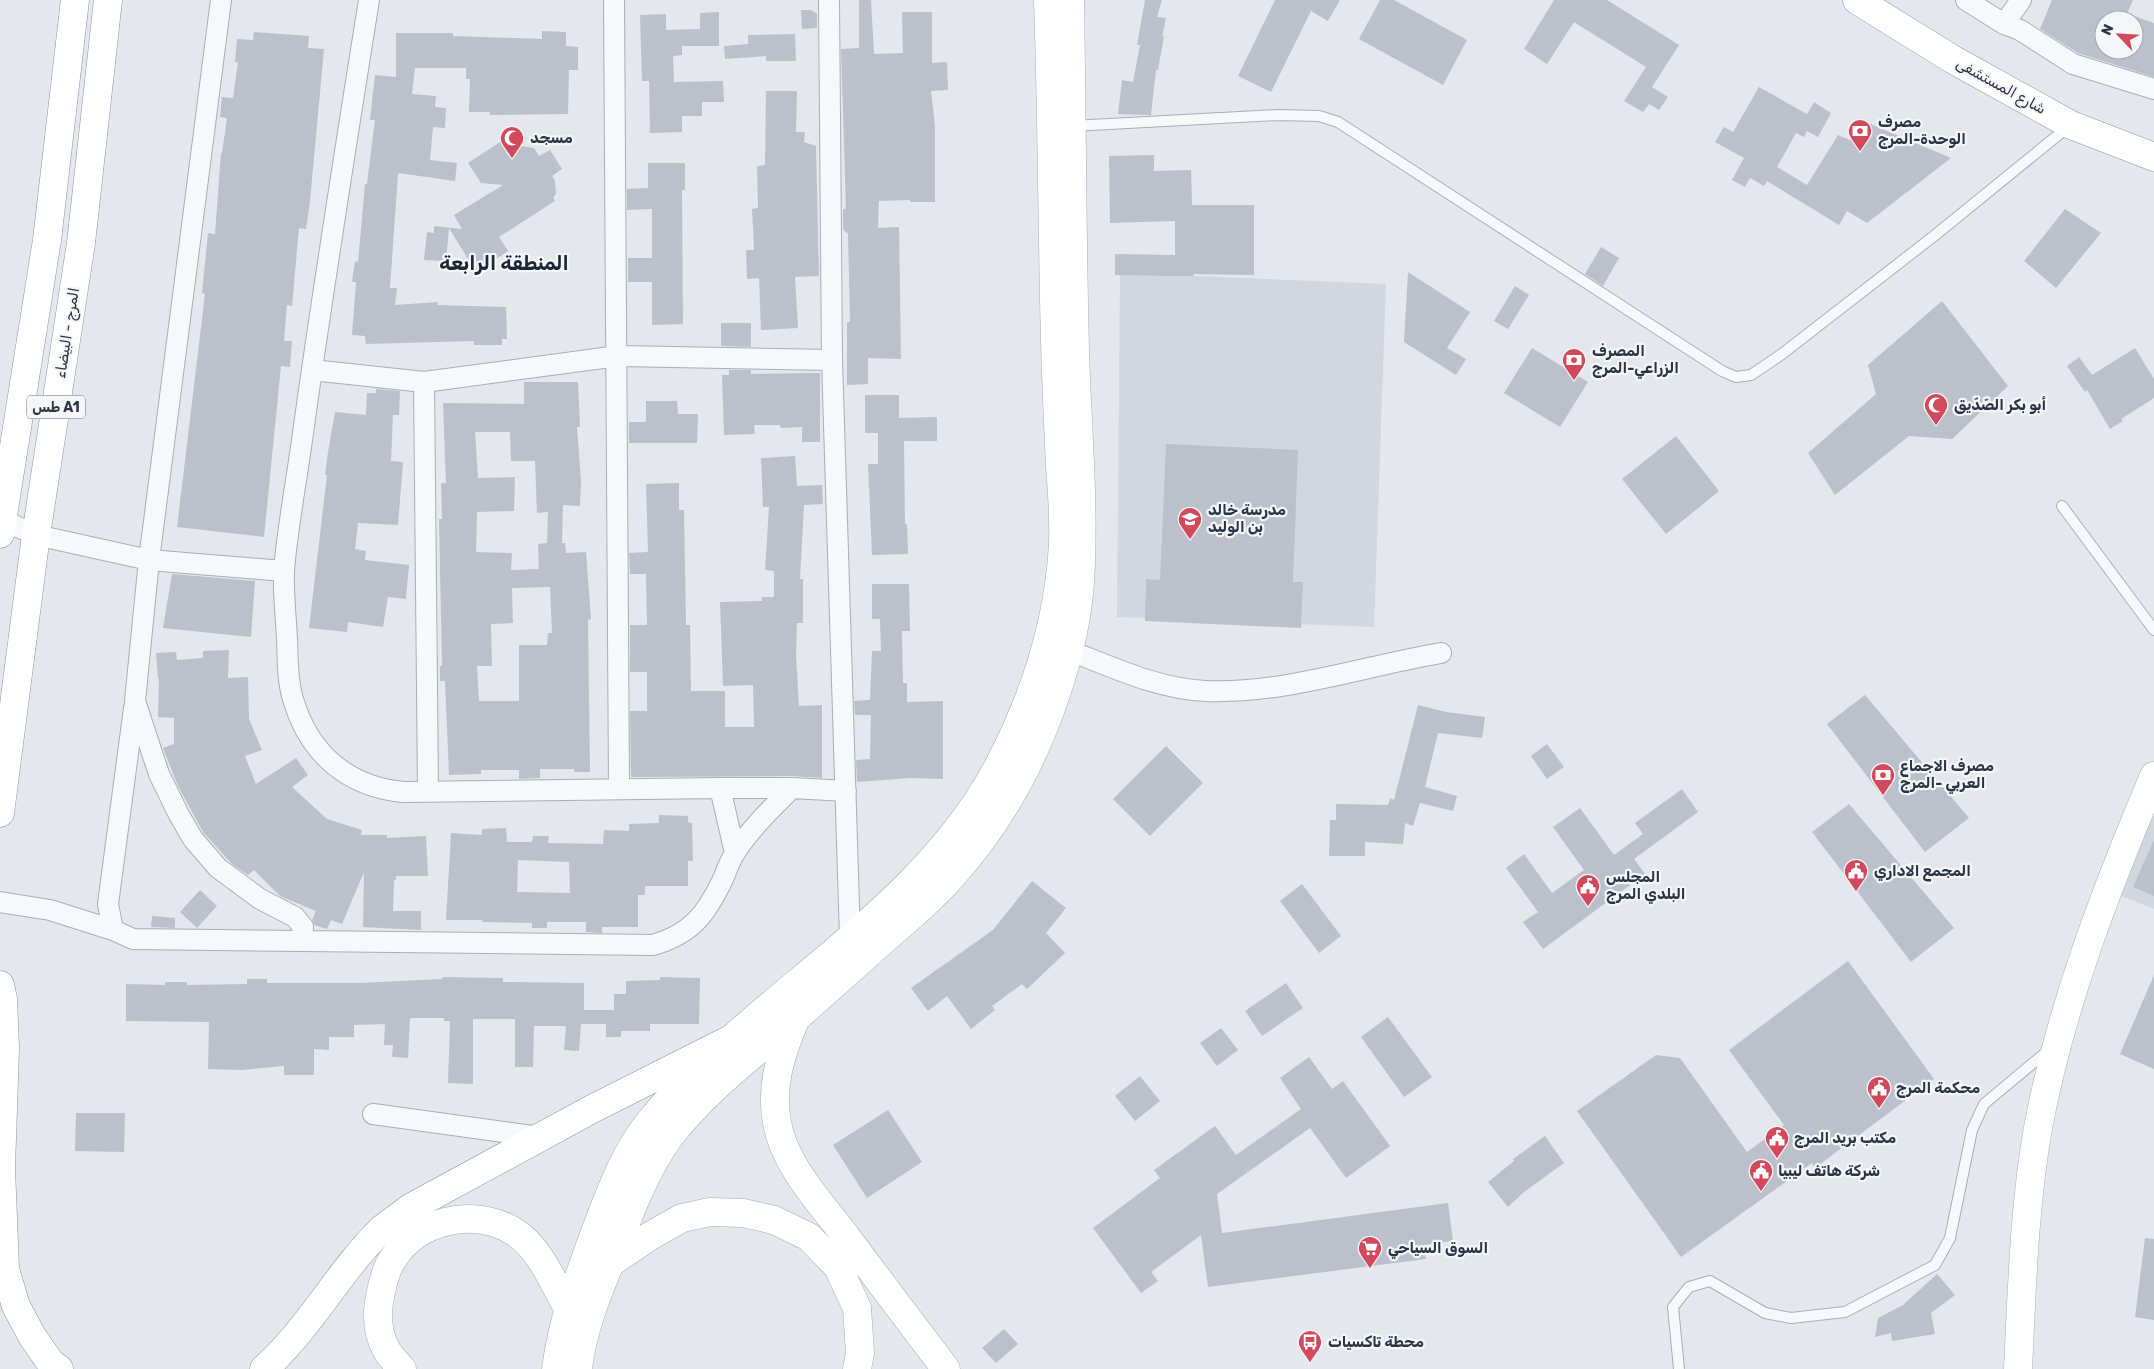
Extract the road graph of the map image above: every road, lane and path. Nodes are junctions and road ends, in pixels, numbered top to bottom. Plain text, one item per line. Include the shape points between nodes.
1 (75, 0) edge
2 (108, 0) edge
3 (221, 0) edge
4 (368, 0) edge
5 (614, 0) edge
6 (829, 0) edge
7 (1048, 0) edge
8 (1070, 0) edge
9 (1856, 0) edge
10 (1966, 0) edge
11 (2021, 0) edge
12 (2004, 24) junction
13 (2154, 89) edge
14 (2071, 125) junction
15 (1072, 126) junction
16 (2154, 157) edge
17 (46, 240) junction
18 (82, 243) junction
19 (618, 356) junction
20 (832, 360) junction
21 (312, 370) junction
22 (424, 382) junction
23 (2062, 506) dead end
24 (1, 527) edge
25 (36, 535) junction
26 (150, 560) junction
27 (284, 571) junction
28 (2154, 630) edge
29 (1068, 650) junction
30 (1441, 653) dead end
31 (135, 701) junction
32 (2154, 776) edge
33 (619, 788) junction
34 (720, 788) junction
35 (792, 788) junction
36 (428, 791) junction
37 (846, 791) junction
38 (0, 813) edge
39 (735, 853) junction
40 (0, 902) edge
41 (113, 930) junction
42 (850, 938) junction
43 (302, 941) junction
44 (809, 972) junction
45 (0, 985) edge
46 (796, 1018) junction
47 (733, 1038) junction
48 (2056, 1045) junction
49 (373, 1114) dead end
50 (540, 1137) junction
51 (609, 1264) junction
52 (568, 1308) junction
53 (59, 1369) edge
54 (264, 1369) edge
55 (402, 1369) edge
56 (556, 1369) edge
57 (578, 1369) edge
58 (856, 1369) edge
59 (946, 1369) edge
60 (1679, 1369) edge
61 (2018, 1369) edge

1 - 17 main road, طس A1
2 - 18 main road, المرج - البيضاء / طس A1
3 - 26 street
4 - 21 street
5 - 19 street
6 - 20 street
7 - 42 main road via 1055,346 1063,541 1054,616 1040,668 1015,732 971,812 929,864
8 - 15 main road
9 - 14 main road, شارع المستشفى via 1952,59
10 - 12 street
11 - 12 street
12 - 13 street via 2020,30 2073,64
14 - 15 lane via 1782,354 1751,374 1736,376 1722,371 1644,322 1338,122 1319,116 1278,114
14 - 16 main road, شارع المستشفى
15 - 29 main road via 1080,583
17 - 18 main road
17 - 24 main road, طس A1
18 - 25 main road, المرج - البيضاء / طس A1
19 - 20 street
19 - 22 street
19 - 33 street
20 - 37 street
21 - 22 street
21 - 27 street
22 - 36 street
23 - 28 lane
24 - 25 street
25 - 26 street
25 - 38 main road, المرج - البيضاء / طس A1
26 - 27 street
26 - 31 street
27 - 36 street via 292,698 312,740 332,764 356,780 382,790
29 - 30 street via 1144,679 1205,691 1256,689
29 - 46 main road via 1026,768 980,840 952,877
31 - 41 street via 108,904
31 - 43 street via 159,774 193,839 218,868 260,899 295,916 302,927
32 - 48 main road via 2088,942
33 - 34 street
33 - 36 street
34 - 35 street
34 - 39 street
35 - 37 street
35 - 39 street via 755,826
37 - 42 street
39 - 43 street via 708,908 689,929 673,939 653,945
40 - 41 street via 50,910
41 - 43 street via 133,939
42 - 44 main road
44 - 46 main road
44 - 47 main road
45 - 53 main road via 6,1048 1,1168 5,1269 16,1306 32,1336 50,1362
46 - 51 main road via 748,1059 674,1132 649,1170
46 - 59 main road via 775,1086 777,1124 782,1142 804,1180
47 - 50 main road
47 - 52 main road via 680,1088 635,1143 616,1178
48 - 60 lane via 1984,1104 1972,1130 1950,1238 1935,1265 1845,1312 1792,1318 1765,1313 1710,1281 1689,1286 1673,1307
48 - 61 main road via 2030,1184
49 - 50 street
50 - 54 main road via 410,1208 383,1229 345,1271 296,1337
51 - 57 main road via 586,1333
51 - 58 main road via 682,1218 710,1212 743,1213 774,1220 809,1237 838,1266 856,1308 860,1353
52 - 55 main road via 538,1256 513,1232 471,1218 440,1222 414,1236 392,1260 383,1286 377,1310 381,1335 388,1352
52 - 56 main road

